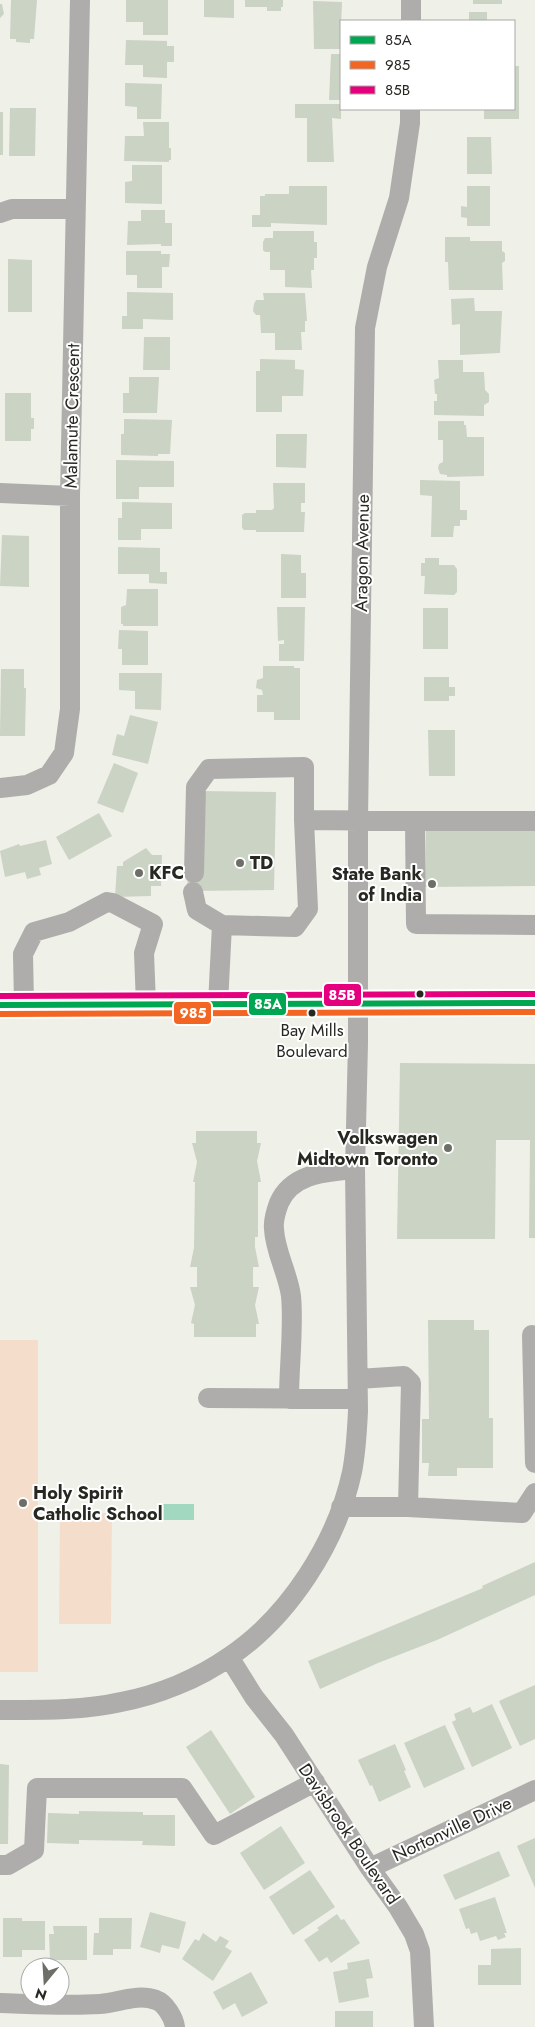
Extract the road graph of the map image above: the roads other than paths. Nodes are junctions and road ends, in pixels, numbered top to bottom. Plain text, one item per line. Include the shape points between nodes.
1 (80, 0) edge
2 (411, 0) edge
3 (411, 20) edge
4 (410, 110) edge
5 (75, 209) junction
6 (0, 212) edge
7 (0, 493) edge
8 (70, 496) junction
9 (0, 788) edge
10 (304, 820) junction
11 (358, 821) junction
12 (415, 821) junction
13 (535, 821) edge
14 (222, 925) junction
15 (535, 925) edge
16 (535, 1002) edge
17 (358, 1003) junction
18 (12, 1004) edge
19 (146, 1004) junction
20 (218, 1004) junction
21 (355, 1169) junction
22 (532, 1335) dead end
23 (358, 1379) junction
24 (208, 1398) dead end
25 (289, 1399) junction
26 (358, 1399) junction
27 (535, 1463) edge
28 (535, 1493) edge
29 (341, 1507) junction
30 (408, 1507) junction
31 (230, 1657) junction
32 (0, 1710) edge
33 (315, 1782) junction
34 (535, 1790) edge
35 (0, 1865) edge
36 (370, 1868) junction
37 (0, 2004) edge
38 (175, 2027) edge
39 (424, 2027) edge

1 - 5 street, Malamute Crescent
2 - 3 street
4 - 11 street, Aragon Avenue via 399,198 378,268 365,328
5 - 6 street via 12,209
5 - 8 street, Malamute Crescent
7 - 8 street
8 - 9 street, Malamute Crescent via 70,709 64,753 49,775 27,785
10 - 11 street
10 - 14 street via 308,909 295,926
10 - 14 street via 304,768 209,769 196,787 194,882 197,910
11 - 12 street
11 - 17 street, Aragon Avenue
12 - 13 street
12 - 15 street via 416,924
14 - 20 street
16 - 17 main road
17 - 20 main road
17 - 21 street
18 - 19 main road
18 - 19 street via 23,954 34,932 69,922 107,902 153,924 144,953
19 - 20 main road
21 - 23 street
21 - 25 street via 314,1174 298,1181 282,1197 275,1212 274,1229 291,1298
22 - 27 street
23 - 26 street
23 - 30 street via 404,1376 411,1383
24 - 25 street
25 - 26 street
26 - 29 street via 357,1442 352,1473
28 - 30 street via 522,1513
29 - 30 street
29 - 31 street via 325,1546 300,1586 267,1625
31 - 32 street via 164,1690 121,1702 73,1709
31 - 33 street, Davisbrook Boulevard
33 - 35 street via 214,1835 182,1788 37,1788 34,1850 8,1865
33 - 36 street, Davisbrook Boulevard
34 - 36 street, Nortonville Drive
36 - 39 street, Davisbrook Boulevard via 398,1907 420,1951
37 - 38 street via 100,2004 133,1997 156,2000 164,2005

